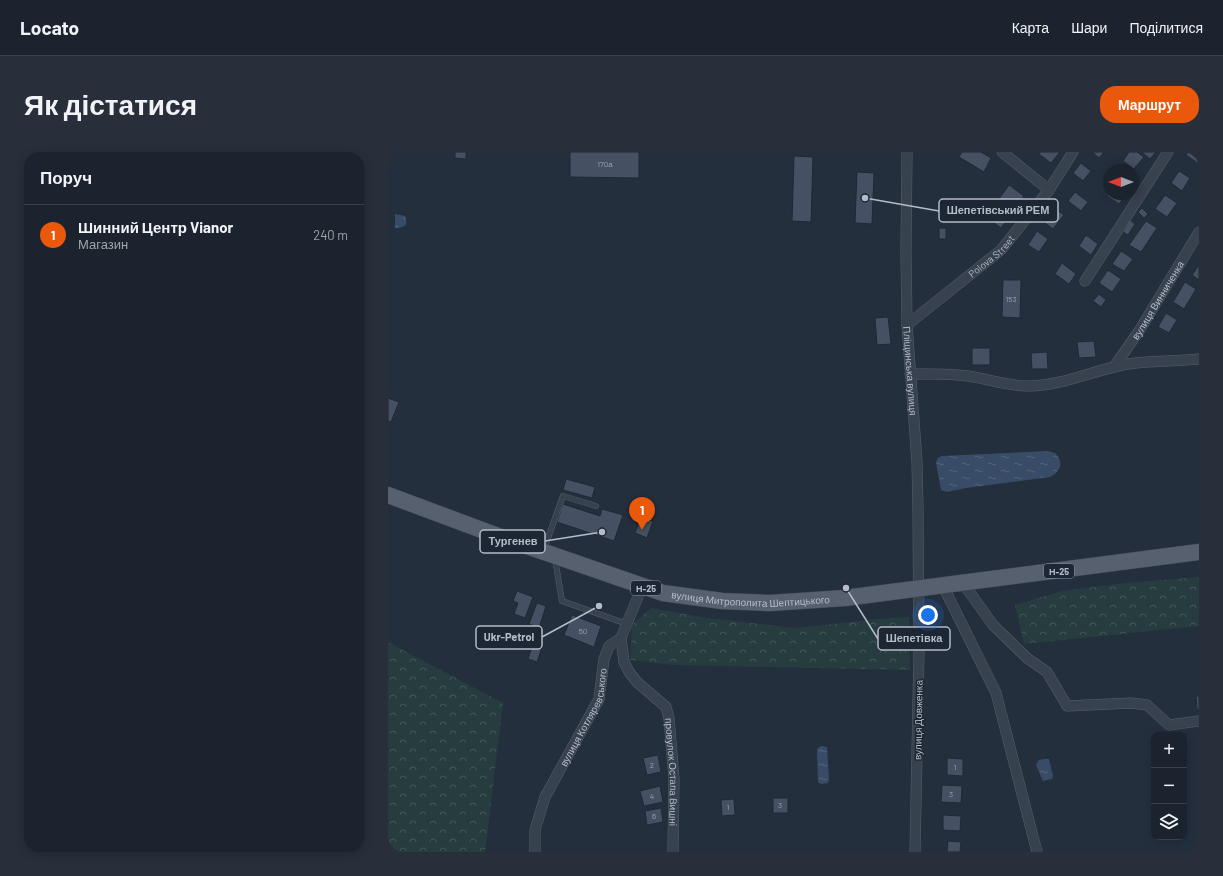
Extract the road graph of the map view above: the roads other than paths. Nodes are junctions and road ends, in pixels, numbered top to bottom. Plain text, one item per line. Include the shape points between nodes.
1 (907, 152) edge
2 (1002, 152) edge
3 (1073, 152) edge
4 (1168, 152) edge
5 (1048, 190) junction
6 (1199, 232) edge
7 (1085, 281) dead end
8 (907, 325) junction
9 (1199, 359) edge
10 (1114, 367) junction
11 (910, 374) junction
12 (388, 495) edge
13 (596, 506) dead end
14 (1199, 552) edge
15 (549, 554) junction
16 (963, 583) junction
17 (943, 586) junction
18 (642, 587) junction
19 (918, 589) junction
20 (627, 624) junction
21 (621, 638) junction
22 (1199, 722) edge
23 (535, 852) edge
24 (673, 852) edge
25 (915, 852) edge
26 (1037, 852) edge

1 - 8 street, Пліщинська вулиця
2 - 5 street
3 - 5 street, Polova Street
4 - 7 street
5 - 8 street, Polova Street via 1000,250
6 - 10 street, вулиця Винниченка
8 - 11 street, Пліщинська вулиця
9 - 10 street via 1134,363
10 - 11 street via 1056,384 1033,386 1010,385 967,376
11 - 19 street, Пліщинська вулиця via 917,462
12 - 15 main road, вулиця Митрополита Шептицького / Н-25
13 - 15 lane via 563,496
14 - 16 main road, вулиця Митрополита Шептицького / Н-25
15 - 18 main road, вулиця Митрополита Шептицького / Н-25
15 - 20 lane via 562,601
16 - 17 main road, вулиця Митрополита Шептицького / Н-25
16 - 22 street via 993,625 1027,658 1047,672 1067,706 1131,703 1147,705 1169,725
17 - 19 main road, вулиця Митрополита Шептицького / Н-25
17 - 26 street via 996,693
18 - 19 main road, вулиця Митрополита Шептицького / Н-25 via 670,594 722,601 770,603 845,598
18 - 20 street, вулиця Котляревського
19 - 25 street, вулиця Довженка
20 - 21 street, вулиця Котляревського
21 - 23 street, вулиця Котляревського via 609,646 604,660 599,699 544,796 535,830
21 - 24 street, провулок Остапа Вишні via 624,662 629,672 666,707 669,718 674,779

